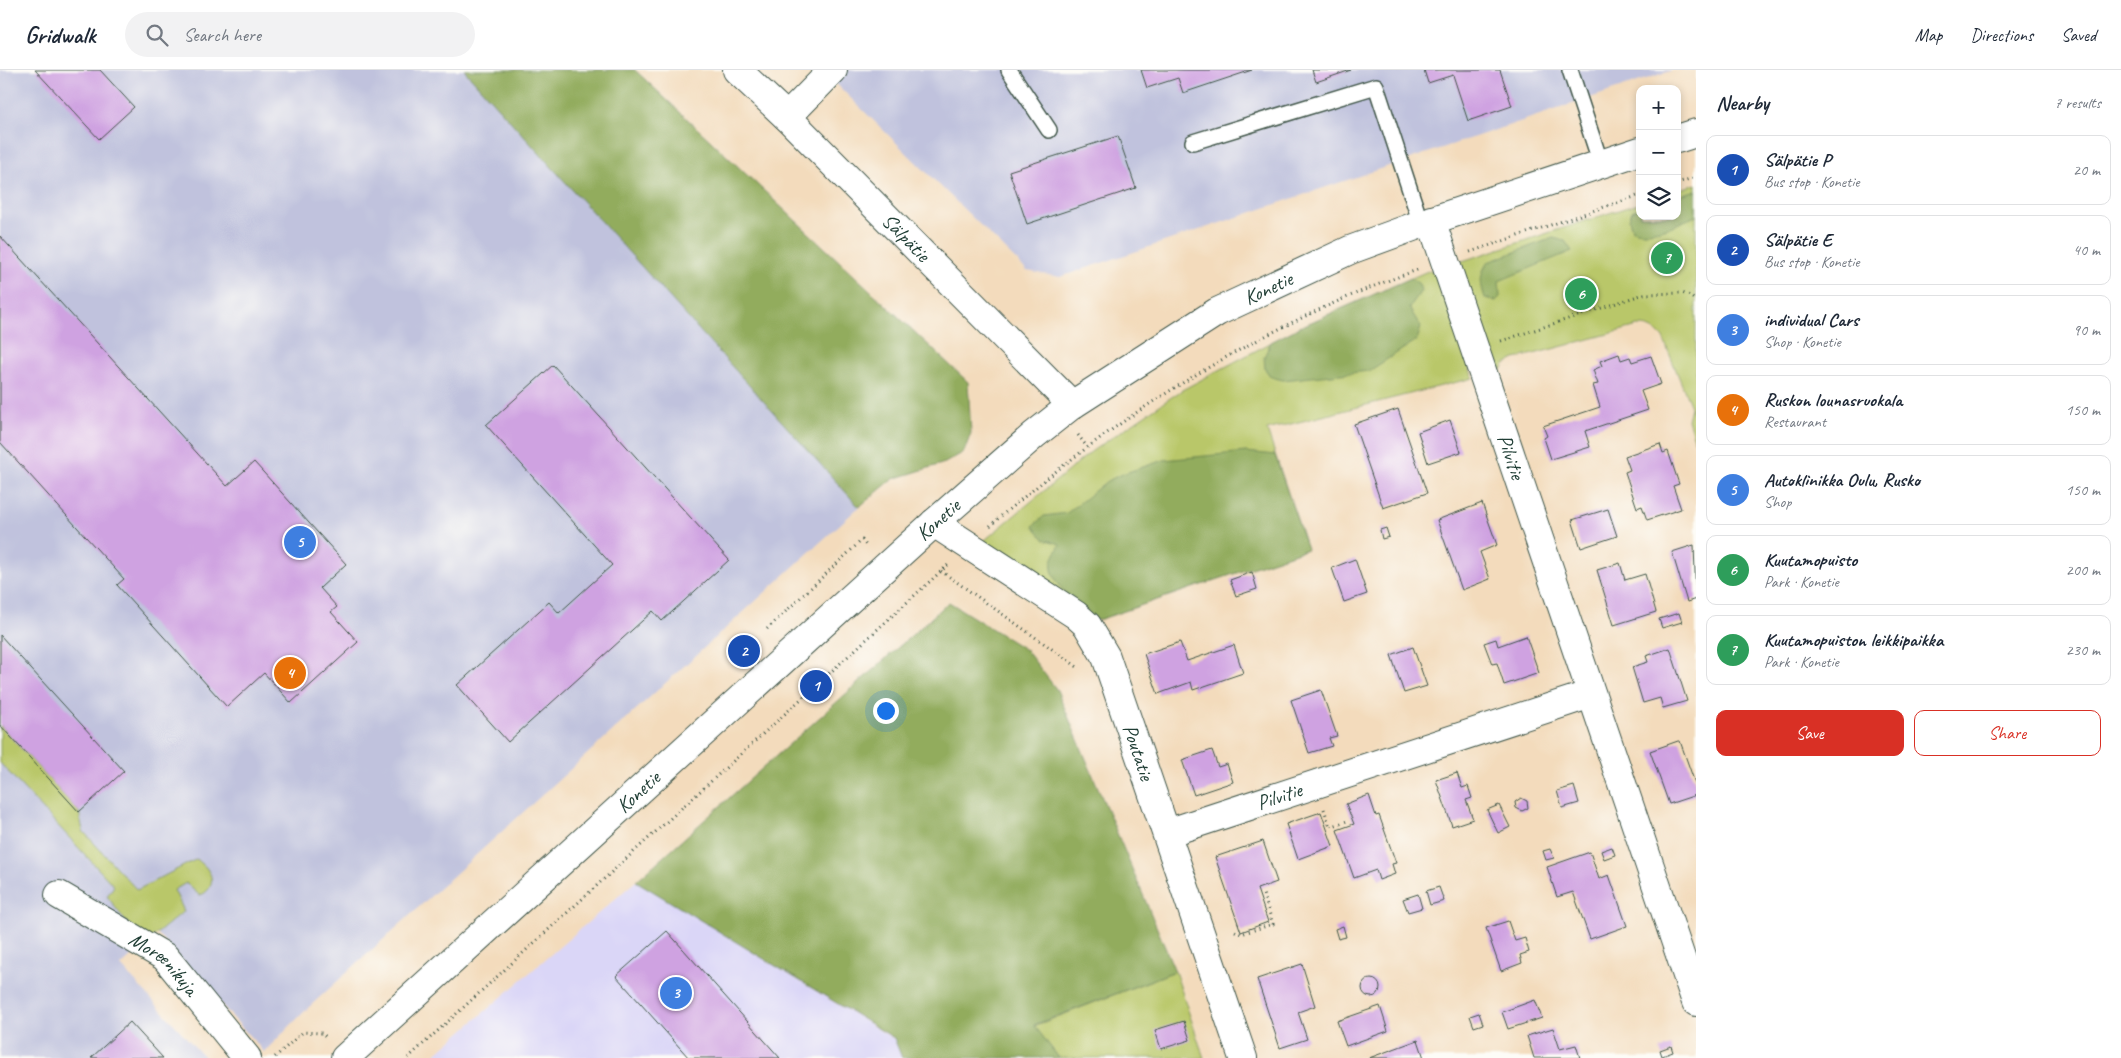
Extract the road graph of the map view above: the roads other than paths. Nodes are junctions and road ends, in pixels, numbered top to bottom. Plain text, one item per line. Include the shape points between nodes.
1 (738, 70) edge
2 (833, 70) edge
3 (1009, 70) edge
4 (1570, 70) edge
5 (787, 117) junction
6 (1049, 130) dead end
7 (1696, 133) edge
8 (1681, 138) edge
9 (1193, 142) dead end
10 (1636, 152) edge
11 (1601, 164) junction
12 (1426, 222) junction
13 (1072, 405) junction
14 (934, 523) junction
15 (1591, 694) junction
16 (1167, 833) junction
17 (59, 896) dead end
18 (1696, 1002) edge
19 (247, 1058) edge
20 (345, 1058) edge
21 (1244, 1058) edge

1 - 5 street, Sälpätie
2 - 5 street
3 - 6 lane
4 - 11 lane
5 - 13 street, Sälpätie
7 - 8 street
9 - 12 lane via 1376,86
10 - 11 street, Konetie
11 - 12 street, Konetie
12 - 13 street, Konetie via 1350,250 1216,312
12 - 15 street, Pilvitie via 1474,350
13 - 14 street, Konetie
14 - 16 street, Poutatie via 1063,605 1086,625 1106,656
14 - 20 street, Konetie
15 - 16 street, Pilvitie
15 - 18 street, Pilvitie
16 - 21 street, Poutatie
17 - 19 street, Moreenikuja via 165,958

